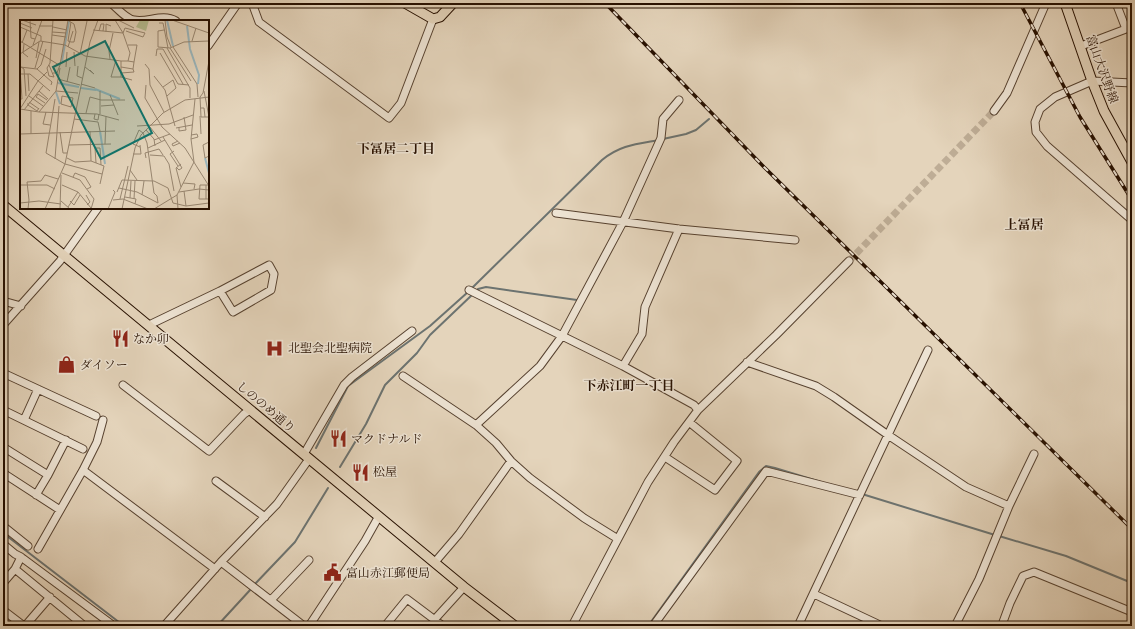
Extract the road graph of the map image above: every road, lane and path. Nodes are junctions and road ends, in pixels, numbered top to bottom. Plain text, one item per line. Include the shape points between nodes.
1 (111, 3) edge
2 (238, 3) edge
3 (252, 3) edge
4 (405, 3) edge
5 (454, 3) edge
6 (1046, 3) edge
7 (1065, 3) edge
8 (1116, 3) edge
9 (433, 19) junction
10 (134, 20) edge
11 (134, 20) edge
12 (175, 20) edge
13 (1132, 22) edge
14 (1126, 29) junction
15 (209, 44) edge
16 (1081, 46) junction
17 (1092, 81) junction
18 (1132, 83) edge
19 (679, 100) dead end
20 (994, 111) tunnel mouth
21 (1132, 162) edge
22 (3, 205) edge
23 (97, 209) edge
24 (556, 214) dead end
25 (1132, 220) edge
26 (623, 222) junction
27 (679, 229) junction
28 (795, 240) dead end
29 (65, 255) junction
30 (849, 261) tunnel mouth
31 (469, 290) dead end
32 (220, 291) junction
33 (3, 301) edge
34 (21, 306) junction
35 (3, 325) edge
36 (149, 325) junction
37 (412, 331) dead end
38 (562, 336) junction
39 (928, 350) dead end
40 (747, 362) junction
41 (623, 366) junction
42 (3, 373) edge
43 (403, 376) dead end
44 (123, 385) dead end
45 (38, 389) junction
46 (3, 410) edge
47 (250, 410) junction
48 (698, 410) junction
49 (96, 416) dead end
50 (24, 420) junction
51 (103, 420) dead end
52 (689, 422) junction
53 (476, 426) junction
54 (888, 435) junction
55 (66, 440) junction
56 (3, 447) edge
57 (83, 449) dead end
58 (1034, 454) dead end
59 (306, 457) junction
60 (665, 458) junction
61 (511, 461) junction
62 (83, 470) junction
63 (3, 473) edge
64 (48, 475) junction
65 (216, 481) dead end
66 (36, 495) junction
67 (860, 495) junction
68 (1010, 506) junction
69 (60, 510) junction
70 (265, 516) junction
71 (379, 516) junction
72 (3, 526) edge
73 (618, 539) junction
74 (3, 544) edge
75 (28, 546) dead end
76 (38, 549) dead end
77 (21, 557) junction
78 (309, 560) dead end
79 (221, 562) junction
80 (435, 562) junction
81 (15, 569) junction
82 (215, 569) junction
83 (3, 583) edge
84 (464, 586) junction
85 (814, 594) junction
86 (50, 597) junction
87 (271, 600) junction
88 (3, 610) edge
89 (1132, 612) edge
90 (435, 619) junction
91 (24, 626) edge
92 (80, 626) edge
93 (114, 626) edge
94 (164, 626) edge
95 (304, 626) edge
96 (310, 626) edge
97 (385, 626) edge
98 (443, 626) edge
99 (515, 626) edge
100 (572, 626) edge
101 (653, 626) edge
102 (798, 626) edge
103 (882, 626) edge
104 (955, 626) edge
105 (1005, 626) edge

1 - 10 street
2 - 15 street
3 - 9 street via 259,22 389,118 400,103
4 - 9 main road
5 - 9 main road via 440,17
6 - 20 street via 1007,93
7 - 16 main road, 富山大沢野線
8 - 14 street
11 - 12 street
13 - 14 street
14 - 16 street
16 - 17 main road, 富山大沢野線
17 - 18 street
17 - 21 main road, 富山大沢野線 via 1104,110
17 - 25 street via 1055,97 1040,109 1035,122 1036,132 1047,146
19 - 26 street via 664,119 661,138
22 - 29 main road, しののめ通り
23 - 29 street
24 - 26 street
26 - 27 street
26 - 38 street
27 - 28 street
27 - 41 street via 645,307 642,334
29 - 34 street
29 - 36 main road, しののめ通り
30 - 40 street
31 - 38 street
32 - 32 street via 233,312 271,290 274,274 269,265
32 - 36 street
33 - 34 street
34 - 35 street
36 - 47 main road, しののめ通り
37 - 59 street via 344,385
38 - 41 street
38 - 53 street via 540,366
39 - 54 street
40 - 48 street
40 - 54 street via 816,386
41 - 48 street via 694,405
42 - 45 street
43 - 53 street
44 - 47 street via 209,451
45 - 49 street
45 - 50 street
46 - 50 street
47 - 59 main road, しののめ通り
48 - 52 street
50 - 55 street
51 - 62 street via 97,442
52 - 60 street
52 - 60 street via 737,462 715,490
53 - 61 street via 496,443
54 - 67 street
54 - 68 street via 966,487
55 - 57 street
55 - 64 street
56 - 64 street
58 - 68 street
59 - 70 street via 277,504
59 - 71 main road, しののめ通り
60 - 73 street via 648,482
61 - 73 street via 558,500
61 - 80 street via 459,534
62 - 69 street
62 - 82 street
63 - 66 street
64 - 66 street
65 - 70 street
66 - 69 street
67 - 85 street
67 - 101 street via 766,471
68 - 104 street via 979,579
69 - 76 street
70 - 79 street
71 - 80 main road, しののめ通り
71 - 96 street
72 - 75 street
73 - 100 street
74 - 77 street
77 - 81 street
77 - 93 street
78 - 87 street
79 - 82 street
79 - 87 street
80 - 84 main road, しののめ通り
81 - 83 street
81 - 86 street
82 - 94 street
84 - 90 street
84 - 99 main road, しののめ通り
85 - 102 street
85 - 103 street
86 - 91 street
86 - 92 street via 82,624
87 - 95 street
88 - 91 street
89 - 105 street via 1034,572 1023,576 1002,622
90 - 97 street via 407,599
90 - 98 street

